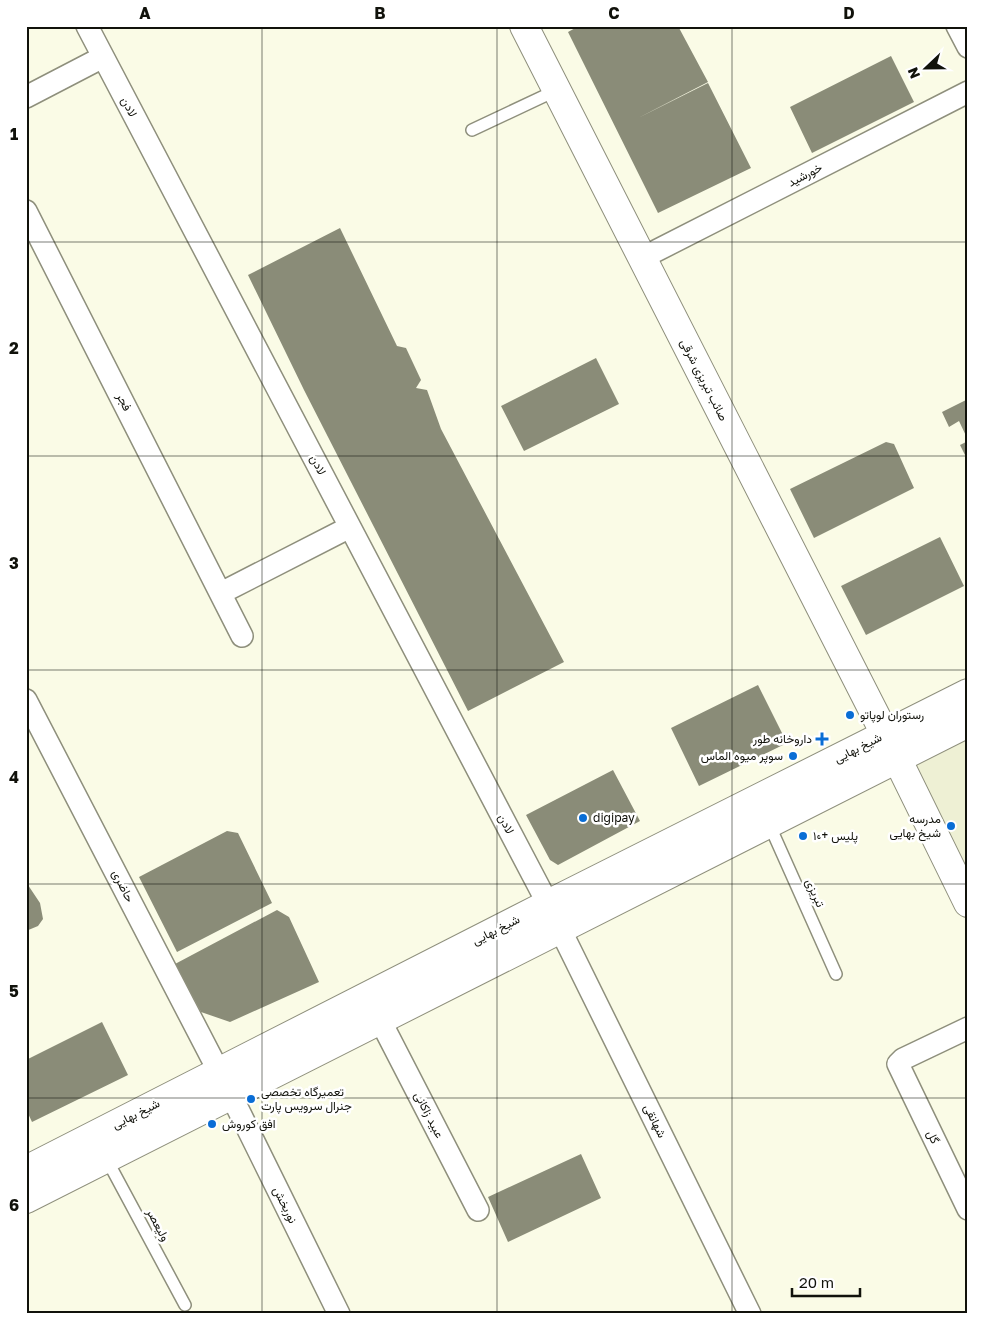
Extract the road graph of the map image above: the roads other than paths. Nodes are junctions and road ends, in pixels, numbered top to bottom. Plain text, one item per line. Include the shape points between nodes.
1 (87, 26) edge
2 (524, 26) edge
3 (957, 26) edge
4 (968, 47) edge
5 (103, 57) junction
6 (556, 90) junction
7 (968, 92) edge
8 (26, 97) edge
9 (472, 130) dead end
10 (26, 211) edge
11 (642, 258) junction
12 (350, 527) junction
13 (221, 593) junction
14 (242, 636) dead end
15 (968, 693) edge
16 (26, 700) edge
17 (968, 723) edge
18 (885, 734) junction
19 (896, 759) junction
20 (769, 824) junction
21 (968, 903) edge
22 (548, 904) junction
23 (560, 929) junction
24 (836, 974) dead end
25 (380, 1020) junction
26 (968, 1028) edge
27 (225, 1084) junction
28 (106, 1158) junction
29 (26, 1170) edge
30 (26, 1198) edge
31 (968, 1209) edge
32 (478, 1210) dead end
33 (185, 1305) dead end
34 (339, 1314) edge
35 (750, 1314) edge

1 - 5 street, لادن
2 - 6 main road, صائب تبریزی شرقی
3 - 4 street
5 - 8 street
5 - 12 street, لادن
6 - 9 lane
6 - 11 main road, صائب تبریزی شرقی
7 - 11 street, خورشید
10 - 13 street, فجر
11 - 18 main road, صائب تبریزی شرقی
12 - 13 street
12 - 22 street, لادن
13 - 14 street, فجر
15 - 18 main road, شیخ بهایی
16 - 27 street, حاضری
17 - 19 main road, شیخ بهایی
18 - 19 main road, صائب تبریزی شرقی
18 - 22 main road, شیخ بهایی
19 - 20 main road, شیخ بهایی
19 - 21 main road, صائب تبریزی شرقی
20 - 23 main road, شیخ بهایی
20 - 24 lane, تبریزی
22 - 27 main road, شیخ بهایی
23 - 25 main road, شیخ بهایی
23 - 35 street, شهانقی
25 - 27 main road, شیخ بهایی
25 - 32 street, عبید زاکانی
26 - 31 street, گل via 898,1064
27 - 28 main road, شیخ بهایی
27 - 29 main road, شیخ بهایی
27 - 34 street, نوربخش
28 - 30 main road, شیخ بهایی
28 - 33 lane, ولیعصر

